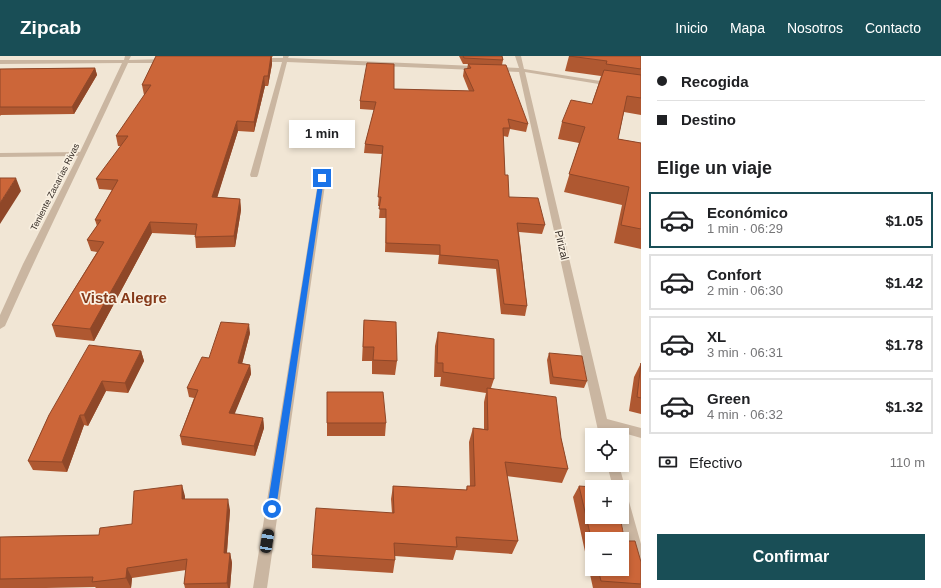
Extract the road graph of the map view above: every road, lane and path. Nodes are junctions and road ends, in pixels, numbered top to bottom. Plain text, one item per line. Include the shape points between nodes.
1 (518, 56) edge
2 (127, 58) edge
3 (286, 58) edge
4 (174, 60) edge
5 (253, 60) edge
6 (0, 62) edge
7 (522, 70) junction
8 (619, 85) edge
9 (83, 154) junction
10 (0, 155) edge
11 (254, 175) dead end
12 (322, 178) dead end
13 (0, 326) edge
14 (601, 422) junction
15 (603, 428) edge
16 (641, 433) edge
17 (629, 524) edge
18 (641, 570) edge
19 (260, 588) edge

1 - 7 street, Pirizal
2 - 4 street
2 - 6 street
2 - 9 street, Teniente Zacarías Rivas
3 - 5 street
3 - 7 street
3 - 11 street
7 - 8 street
7 - 14 street, Pirizal
9 - 10 street
9 - 13 street, Teniente Zacarías Rivas
12 - 19 street
14 - 15 street, Pirizal
14 - 16 street
17 - 18 street

